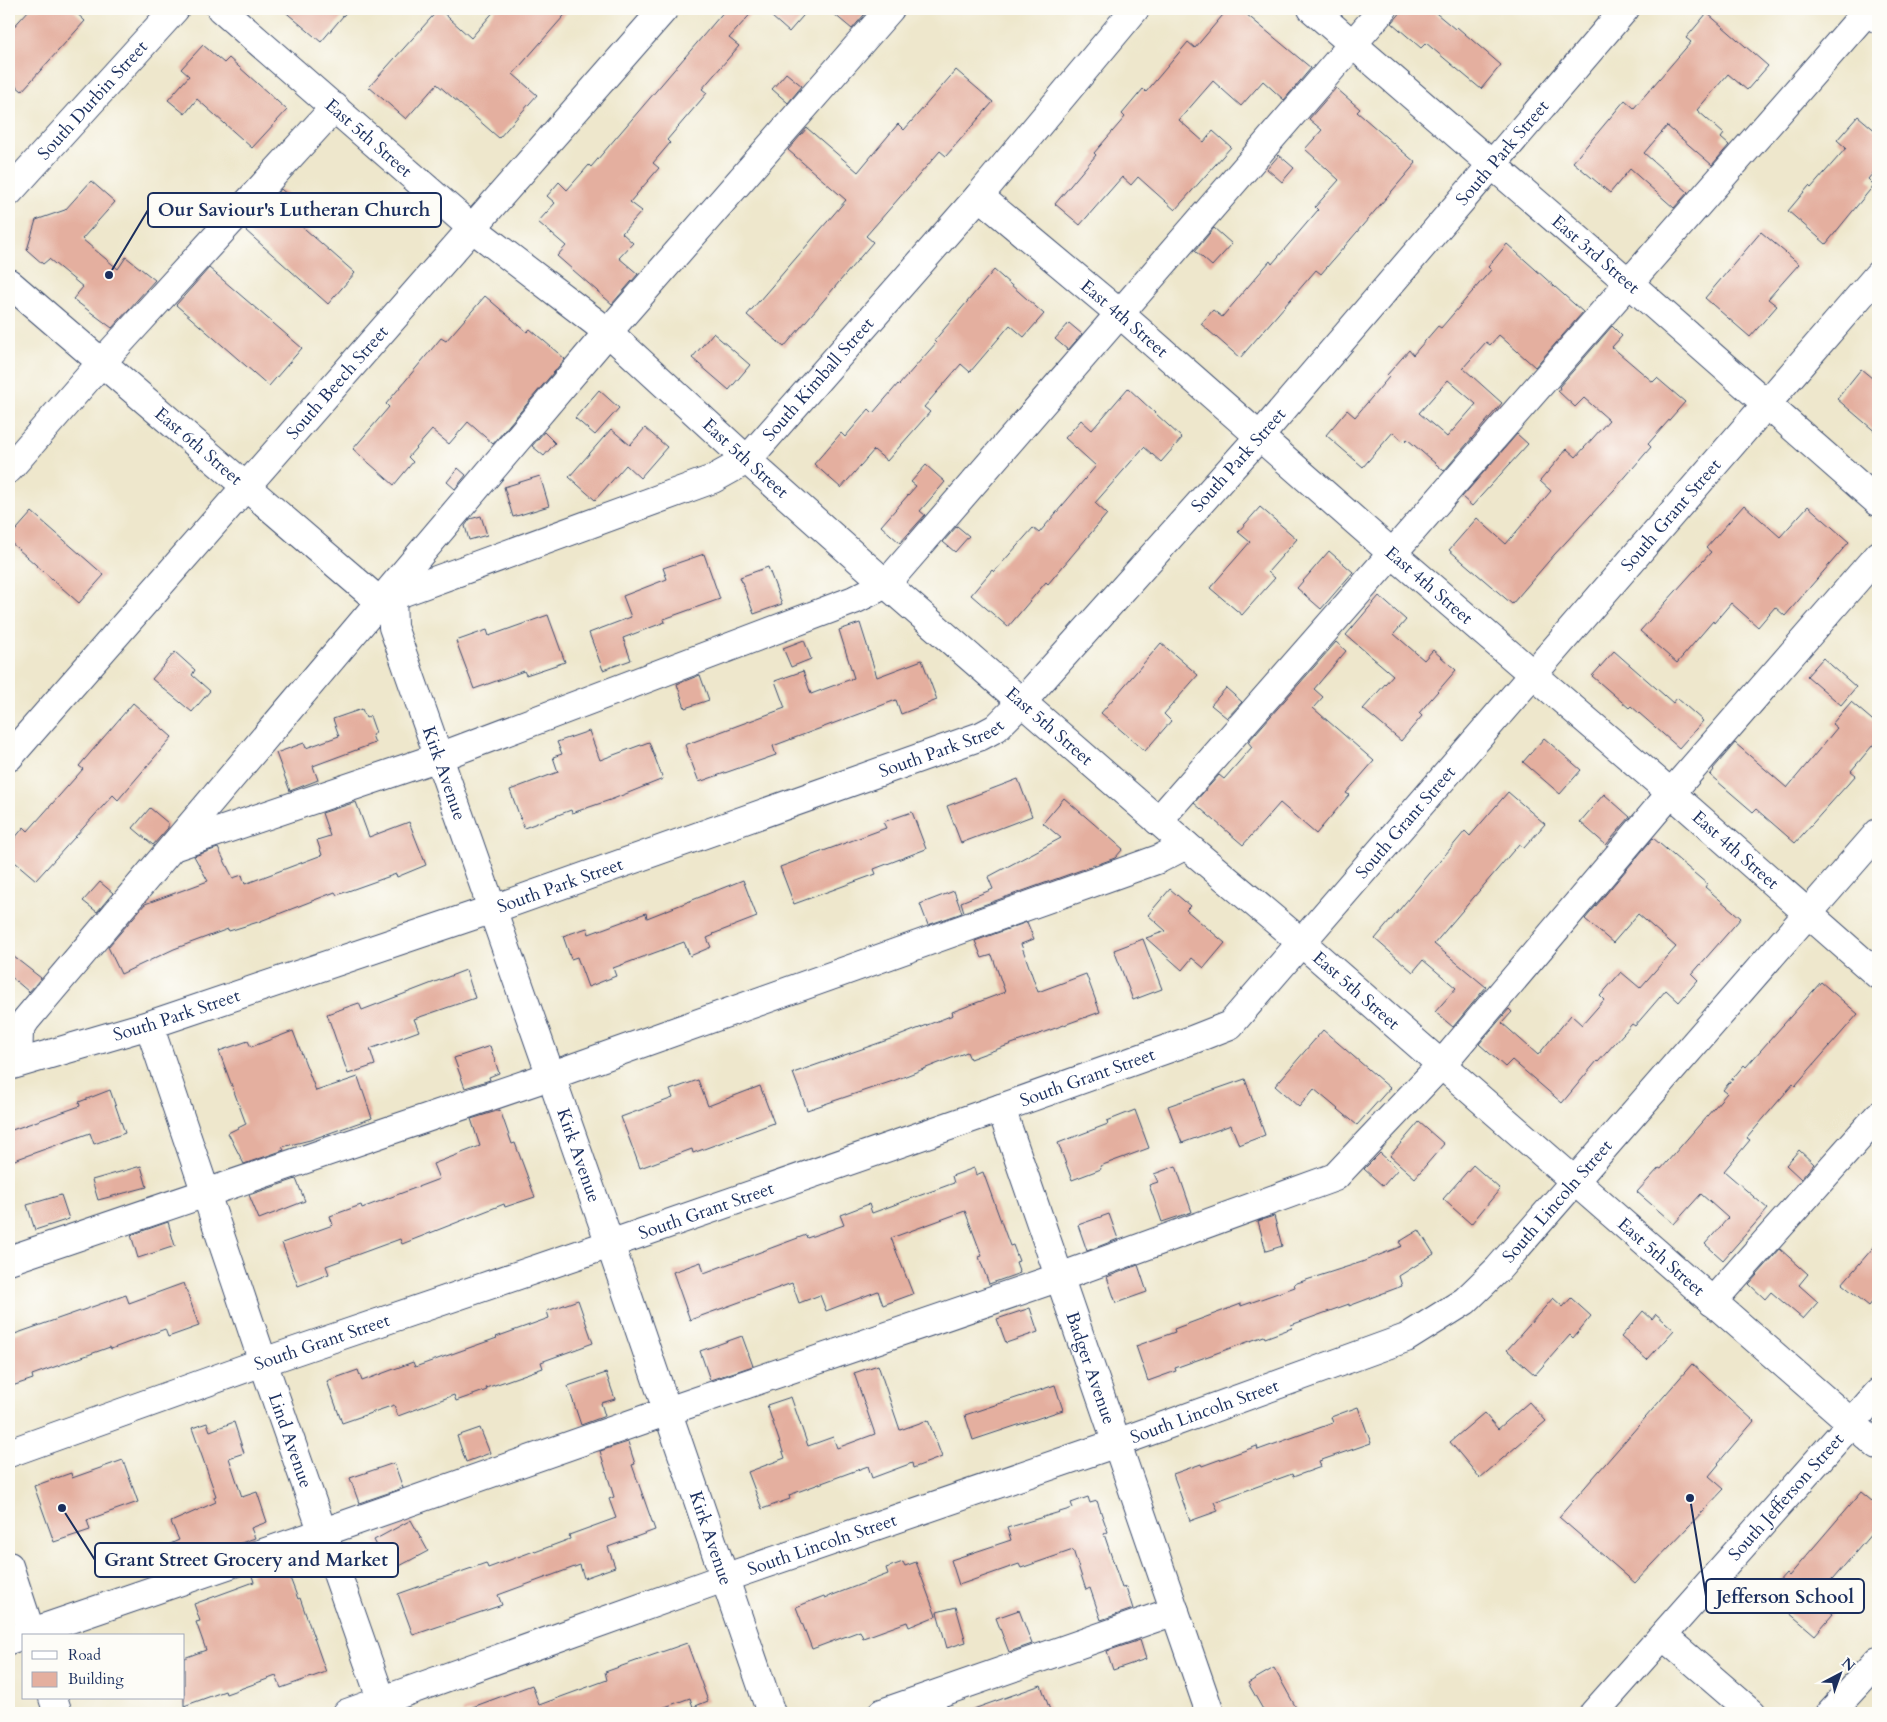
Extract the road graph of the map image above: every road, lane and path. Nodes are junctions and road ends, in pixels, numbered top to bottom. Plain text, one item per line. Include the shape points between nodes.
1 (175, 9) edge
2 (221, 9) edge
3 (664, 9) edge
4 (890, 9) edge
5 (1136, 9) edge
6 (1312, 9) edge
7 (1383, 9) edge
8 (1625, 9) edge
9 (1871, 13) edge
10 (1353, 44) junction
11 (335, 107) junction
12 (1492, 164) junction
13 (9, 192) edge
14 (980, 196) junction
15 (472, 228) junction
16 (1878, 274) edge
17 (9, 283) edge
18 (1629, 283) junction
19 (1119, 313) junction
20 (608, 332) junction
21 (102, 362) junction
22 (1766, 404) junction
23 (1260, 436) junction
24 (747, 460) junction
25 (9, 469) edge
26 (244, 486) junction
27 (1878, 502) edge
28 (1393, 554) junction
29 (1878, 555) edge
30 (886, 584) junction
31 (386, 599) junction
32 (1532, 673) junction
33 (1022, 702) junction
34 (9, 757) edge
35 (439, 757) junction
36 (1671, 793) junction
37 (1158, 821) junction
38 (1878, 833) edge
39 (1186, 845) junction
40 (173, 847) junction
41 (493, 908) junction
42 (1808, 914) junction
43 (1302, 943) junction
44 (1878, 975) edge
45 (149, 1025) junction
46 (13, 1064) edge
47 (1441, 1065) junction
48 (550, 1076) junction
49 (1001, 1108) junction
50 (1878, 1116) edge
51 (1573, 1181) junction
52 (206, 1193) junction
53 (610, 1244) junction
54 (9, 1260) edge
55 (1060, 1277) junction
56 (1712, 1302) junction
57 (263, 1362) junction
58 (1878, 1393) edge
59 (668, 1411) junction
60 (1852, 1423) junction
61 (1117, 1443) junction
62 (1878, 1446) edge
63 (9, 1453) edge
64 (324, 1532) junction
65 (9, 1566) edge
66 (724, 1578) junction
67 (1175, 1611) junction
68 (24, 1634) edge
69 (30, 1634) edge
70 (1663, 1636) junction
71 (1878, 1661) edge
72 (54, 1700) edge
73 (384, 1708) edge
74 (58, 1713) edge
75 (347, 1713) edge
76 (772, 1713) edge
77 (882, 1713) edge
78 (1210, 1713) edge
79 (1594, 1713) edge
80 (1752, 1713) edge
81 (1830, 1713) edge

1 - 13 street, South Durbin Street
2 - 11 street, East 5th Street
3 - 15 street, South Beech Street
4 - 20 street
5 - 14 street, South Kimball Street
6 - 10 street, East 3rd Street
7 - 10 street
8 - 12 street, South Park Street
9 - 18 street
10 - 12 street, East 3rd Street
10 - 19 street
11 - 15 street, East 5th Street
11 - 21 street
12 - 18 street, East 3rd Street
12 - 23 street, South Park Street
14 - 19 street, East 4th Street
14 - 24 street, South Kimball Street
15 - 20 street, East 5th Street
15 - 26 street, South Beech Street
16 - 22 street, South Grant Street
17 - 21 street, East 6th Street
18 - 22 street, East 3rd Street
18 - 28 street
19 - 23 street, East 4th Street
19 - 30 street
20 - 24 street, East 5th Street
20 - 31 street
21 - 25 street
21 - 26 street, East 6th Street
22 - 27 street, East 3rd Street
22 - 32 street, South Grant Street
23 - 28 street, East 4th Street
23 - 33 street, South Park Street
24 - 30 street, East 5th Street
24 - 31 street, South Kimball Street via 713,479
26 - 31 street, East 6th Street
26 - 34 street, South Beech Street
28 - 32 street, East 4th Street
28 - 37 street
29 - 36 street
30 - 33 street, East 5th Street
30 - 35 street via 854,600
31 - 35 street, Kirk Avenue
31 - 40 street
32 - 36 street, East 4th Street
32 - 43 street, South Grant Street
33 - 37 street, East 5th Street
33 - 41 street, South Park Street via 996,728 981,736
35 - 40 street
35 - 41 street, Kirk Avenue
36 - 42 street, East 4th Street
36 - 47 street
37 - 39 street, East 5th Street
38 - 42 street, South Lincoln Street
39 - 43 street, East 5th Street
39 - 48 street via 1159,859
40 - 46 street via 26,1020 19,1031
41 - 45 street, South Park Street
41 - 48 street, Kirk Avenue
42 - 44 street, East 4th Street
42 - 51 street, South Lincoln Street
43 - 47 street, East 5th Street
43 - 49 street, South Grant Street via 1230,1025
45 - 46 street, South Park Street
45 - 52 street, Lind Avenue
47 - 51 street, East 5th Street
47 - 55 street via 1335,1177
48 - 52 street
48 - 53 street, Kirk Avenue
49 - 53 street, South Grant Street
49 - 55 street, Badger Avenue
50 - 56 street
51 - 56 street, East 5th Street
51 - 61 street, South Lincoln Street via 1498,1269 1465,1302 1406,1338
52 - 54 street
52 - 57 street, Lind Avenue
53 - 57 street, South Grant Street
53 - 59 street, Kirk Avenue
55 - 59 street
55 - 61 street, Badger Avenue
56 - 60 street, East 5th Street
57 - 63 street, South Grant Street
57 - 64 street, Lind Avenue
58 - 60 street, South Jefferson Street
59 - 64 street
59 - 66 street, Kirk Avenue
60 - 62 street, East 5th Street
60 - 70 street, South Jefferson Street
61 - 66 street, South Lincoln Street
61 - 67 street, Badger Avenue
64 - 69 street
64 - 73 street, Lind Avenue
65 - 68 street
66 - 73 street, South Lincoln Street
66 - 76 street, Kirk Avenue
67 - 77 street
67 - 78 street, Badger Avenue
70 - 79 street, South Jefferson Street
70 - 80 street
71 - 81 street
72 - 74 street
73 - 75 street, South Lincoln Street

